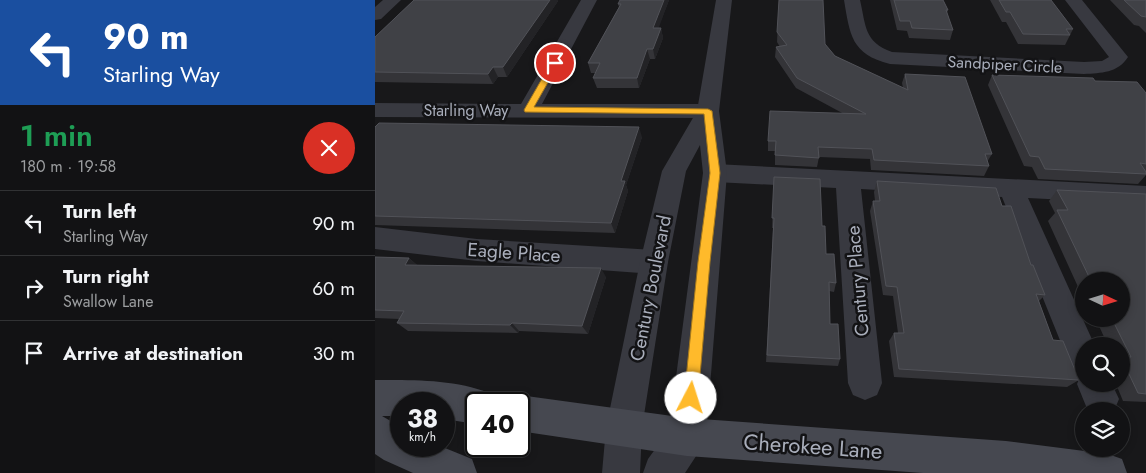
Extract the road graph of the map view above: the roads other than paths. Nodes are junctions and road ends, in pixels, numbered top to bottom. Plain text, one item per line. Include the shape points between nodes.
1 (393, 0) edge
2 (589, 0) edge
3 (724, 0) edge
4 (852, 0) edge
5 (1073, 0) edge
6 (375, 15) edge
7 (375, 110) edge
8 (529, 110) junction
9 (708, 111) junction
10 (715, 173) junction
11 (848, 180) junction
12 (1011, 188) junction
13 (1146, 195) edge
14 (375, 238) edge
15 (654, 262) junction
16 (1075, 338) edge
17 (865, 383) dead end
18 (375, 398) edge
19 (465, 404) edge
20 (530, 415) edge
21 (624, 428) junction
22 (375, 431) edge
23 (687, 437) junction
24 (458, 473) edge
25 (621, 473) edge
26 (662, 473) edge
27 (1108, 473) edge

1 - 6 street
2 - 8 street
3 - 9 street, Century Boulevard
4 - 5 street, Sandpiper Circle via 860,38 868,49 890,58 1084,68 1114,64 1119,57
7 - 8 street, Starling Way
8 - 9 street, Starling Way
9 - 10 street, Century Boulevard
9 - 15 street, Century Boulevard via 674,171
10 - 11 street
10 - 23 street, Century Boulevard
11 - 12 street
11 - 17 street, Century Place
12 - 13 street
12 - 16 street
14 - 15 street, Eagle Place via 477,250
15 - 21 street, Century Boulevard
18 - 19 main road via 421,398
20 - 21 main road, Cherokee Lane
21 - 23 main road, Cherokee Lane
21 - 25 street, Century Boulevard
22 - 24 main road via 397,447
23 - 26 street, Century Boulevard
23 - 27 main road, Cherokee Lane via 1006,460

